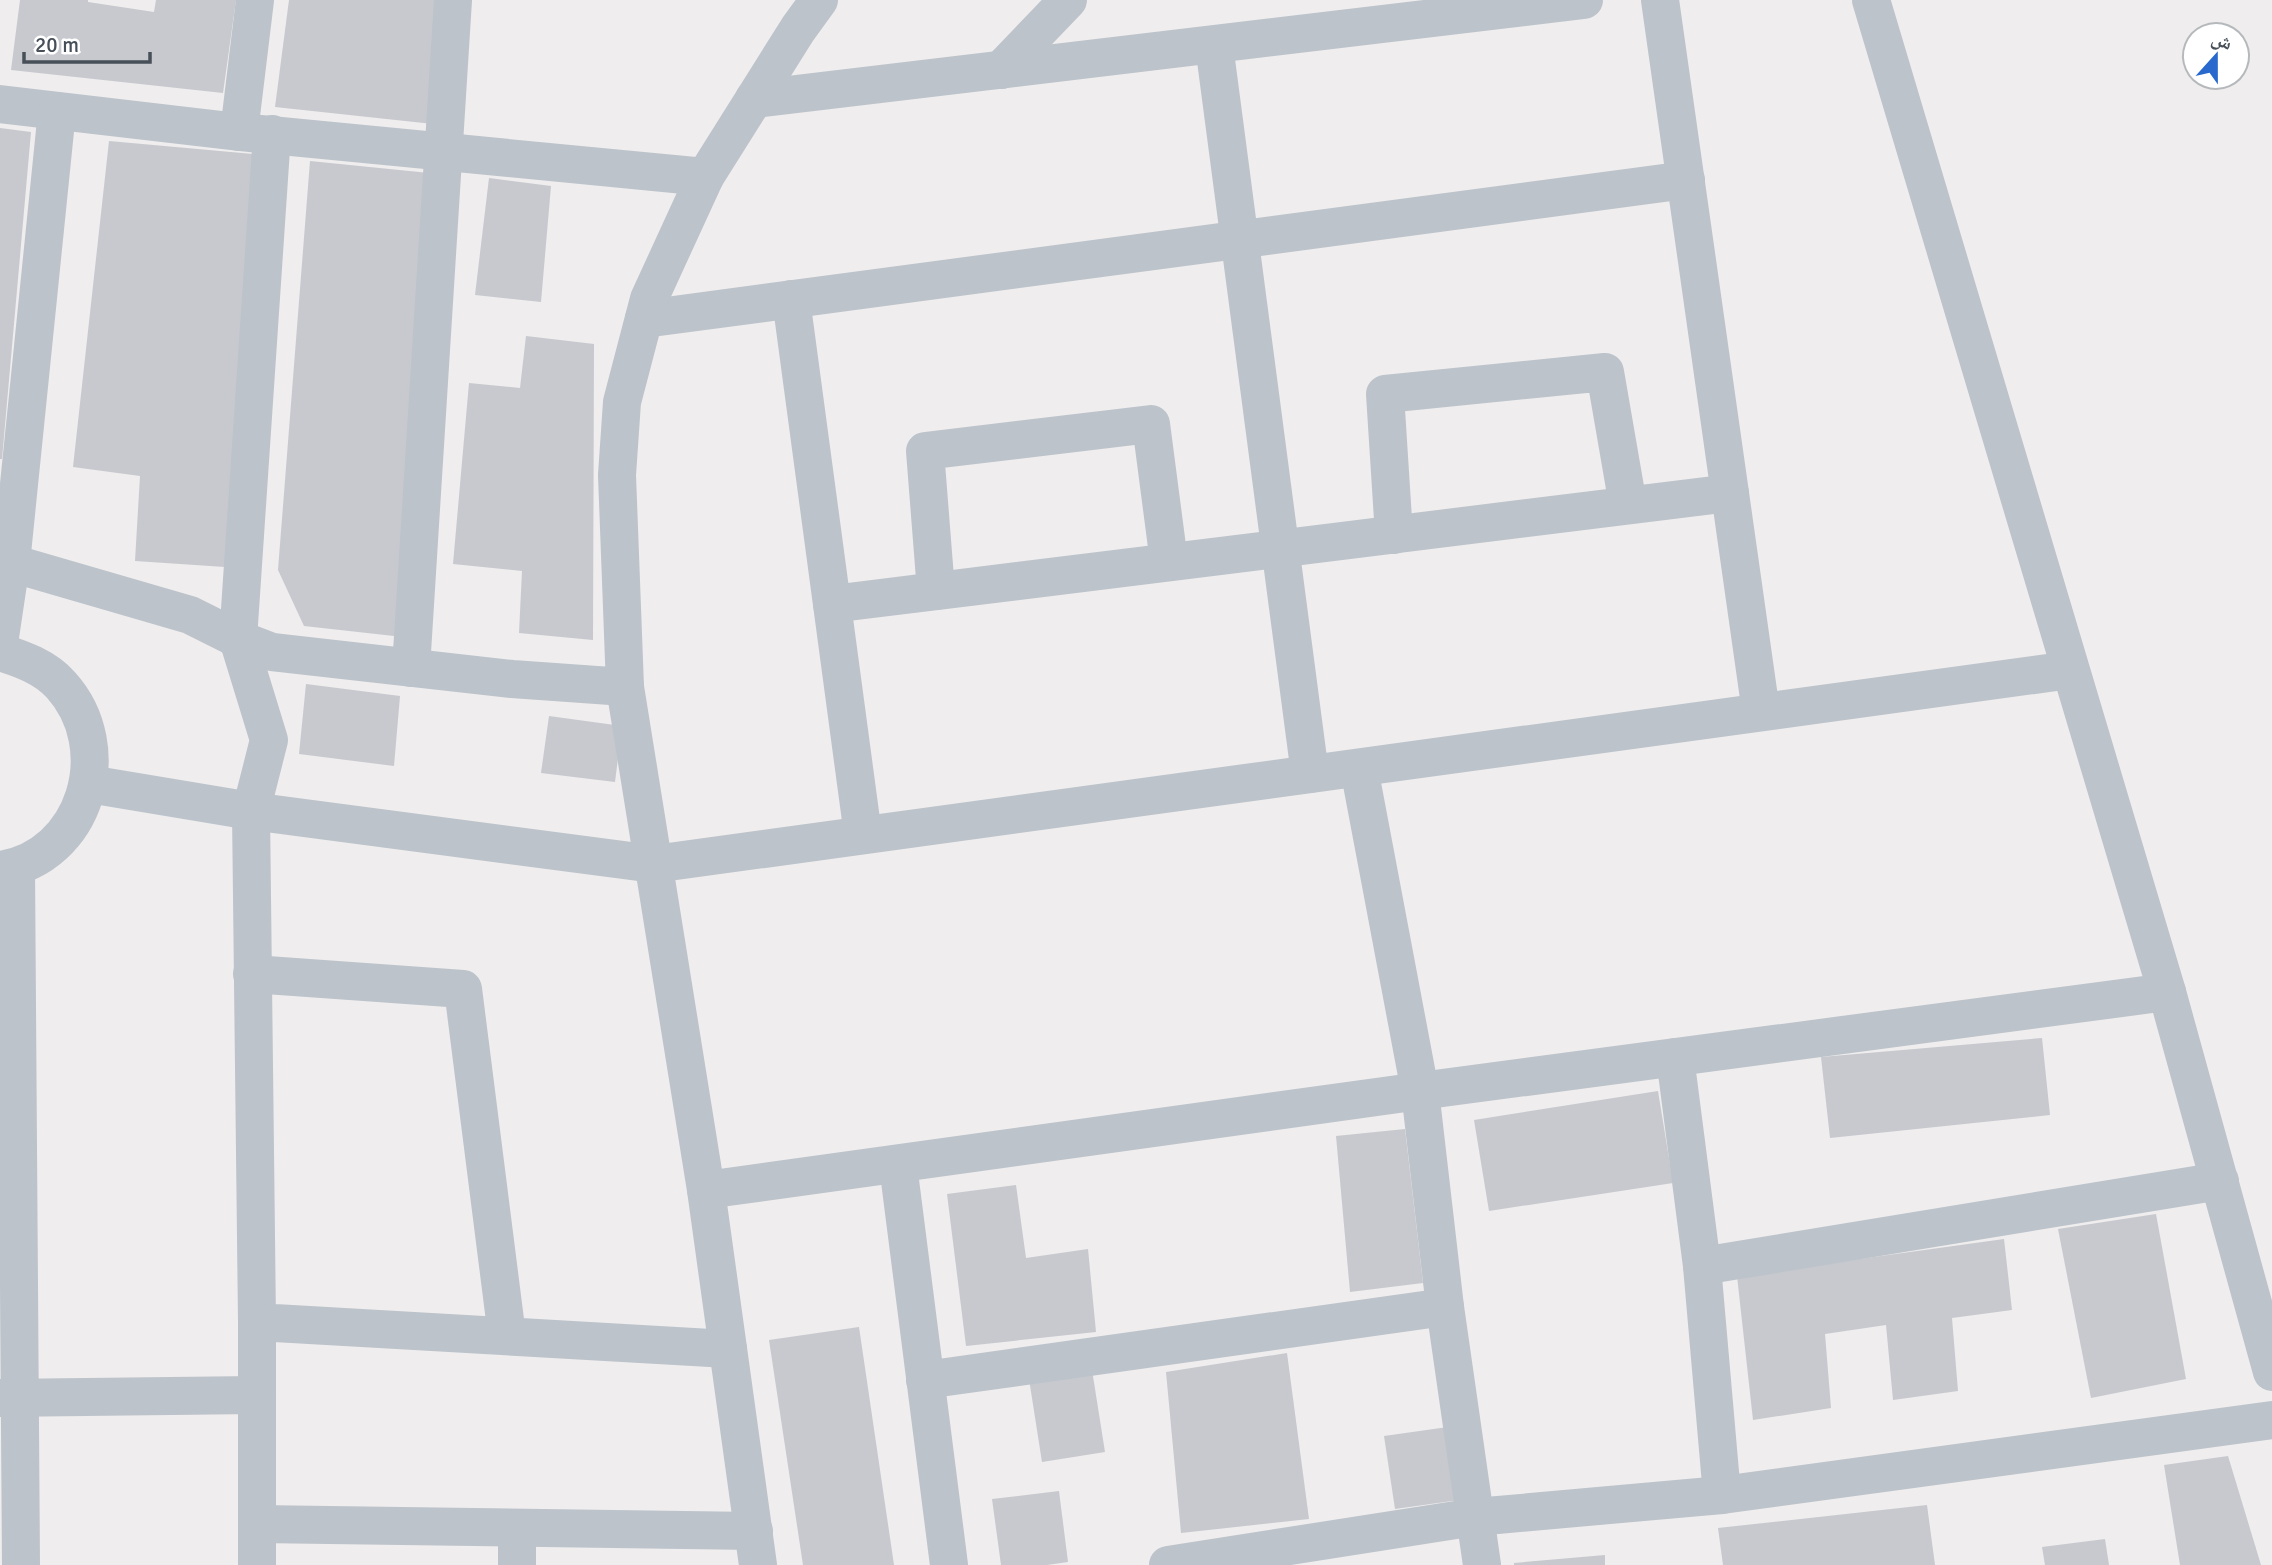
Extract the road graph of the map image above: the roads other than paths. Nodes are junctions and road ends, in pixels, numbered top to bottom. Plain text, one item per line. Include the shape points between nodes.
1 (255, 0) edge
2 (453, 0) edge
3 (819, 0) edge
4 (1068, 0) edge
5 (1584, 0) edge
6 (1660, 0) edge
7 (1871, 0) edge
8 (1214, 45) junction
9 (1001, 70) junction
10 (754, 99) junction
11 (0, 104) edge
12 (57, 111) junction
13 (256, 133) junction
14 (443, 151) junction
15 (705, 177) junction
16 (1686, 180) junction
17 (1240, 240) junction
18 (791, 299) junction
19 (644, 319) junction
20 (1730, 493) junction
21 (1628, 505) junction
22 (1394, 535) junction
23 (1281, 548) junction
24 (1169, 562) junction
25 (6, 563) edge
26 (936, 591) junction
27 (832, 604) junction
28 (0, 637) edge
29 (238, 639) junction
30 (0, 652) edge
31 (411, 668) junction
32 (2070, 670) junction
33 (625, 687) junction
34 (1761, 712) junction
35 (1359, 768) junction
36 (1310, 774) junction
37 (89, 783) junction
38 (251, 811) junction
39 (863, 835) junction
40 (654, 864) junction
41 (8, 869) edge
42 (252, 974) junction
43 (2167, 992) junction
44 (1675, 1058) junction
45 (1420, 1091) junction
46 (898, 1165) junction
47 (2220, 1181) junction
48 (706, 1190) junction
49 (1702, 1265) junction
50 (1445, 1307) junction
51 (257, 1322) junction
52 (507, 1336) junction
53 (729, 1349) junction
54 (2272, 1372) edge
55 (925, 1381) junction
56 (257, 1395) junction
57 (10, 1398) edge
58 (2272, 1420) edge
59 (1722, 1495) junction
60 (1475, 1517) junction
61 (257, 1524) junction
62 (517, 1547) edge
63 (756, 1548) edge
64 (20, 1565) edge
65 (257, 1565) edge
66 (949, 1565) edge
67 (1168, 1565) edge
68 (1482, 1565) edge

1 - 13 street
2 - 14 street
3 - 10 street
4 - 9 street
5 - 8 street
6 - 16 street
7 - 32 street
8 - 9 street
8 - 17 street
9 - 10 street
10 - 15 street
11 - 12 street
12 - 13 street
12 - 25 street
13 - 14 street
13 - 29 street
14 - 15 street
14 - 31 street
15 - 19 street
16 - 17 street
16 - 20 street
17 - 18 street
17 - 23 street
18 - 19 street
18 - 27 street
19 - 33 street via 622,402 617,475
20 - 21 street
20 - 34 street
21 - 22 street
21 - 22 street via 1605,372 1385,394
22 - 23 street
23 - 24 street
23 - 36 street
24 - 26 street
24 - 26 street via 1151,424 925,451
25 - 28 street
25 - 29 street via 190,615
26 - 27 street
27 - 39 street
29 - 31 street via 272,652
29 - 38 street via 269,740
30 - 37 street via 32,663 61,684 81,713 90,748
31 - 33 street
32 - 34 street
32 - 43 street
33 - 40 street
34 - 35 street
35 - 36 street
35 - 45 street
36 - 39 street
37 - 38 street
37 - 41 street via 76,819 50,849
38 - 40 street
38 - 42 street
39 - 40 street
40 - 48 street
41 - 57 street
42 - 51 street
42 - 52 street via 463,989
43 - 44 street
43 - 47 street
44 - 45 street
44 - 49 street
45 - 46 street
45 - 50 street
46 - 48 street
46 - 55 street
47 - 49 street
47 - 54 street
48 - 53 street
49 - 59 street
50 - 55 street
50 - 60 street
51 - 52 street
51 - 56 street
52 - 53 street
53 - 63 street
55 - 66 street
56 - 57 street
56 - 61 street
57 - 64 street
58 - 59 street
59 - 60 street
60 - 67 street
60 - 68 street
61 - 62 street
61 - 65 street
62 - 63 street

